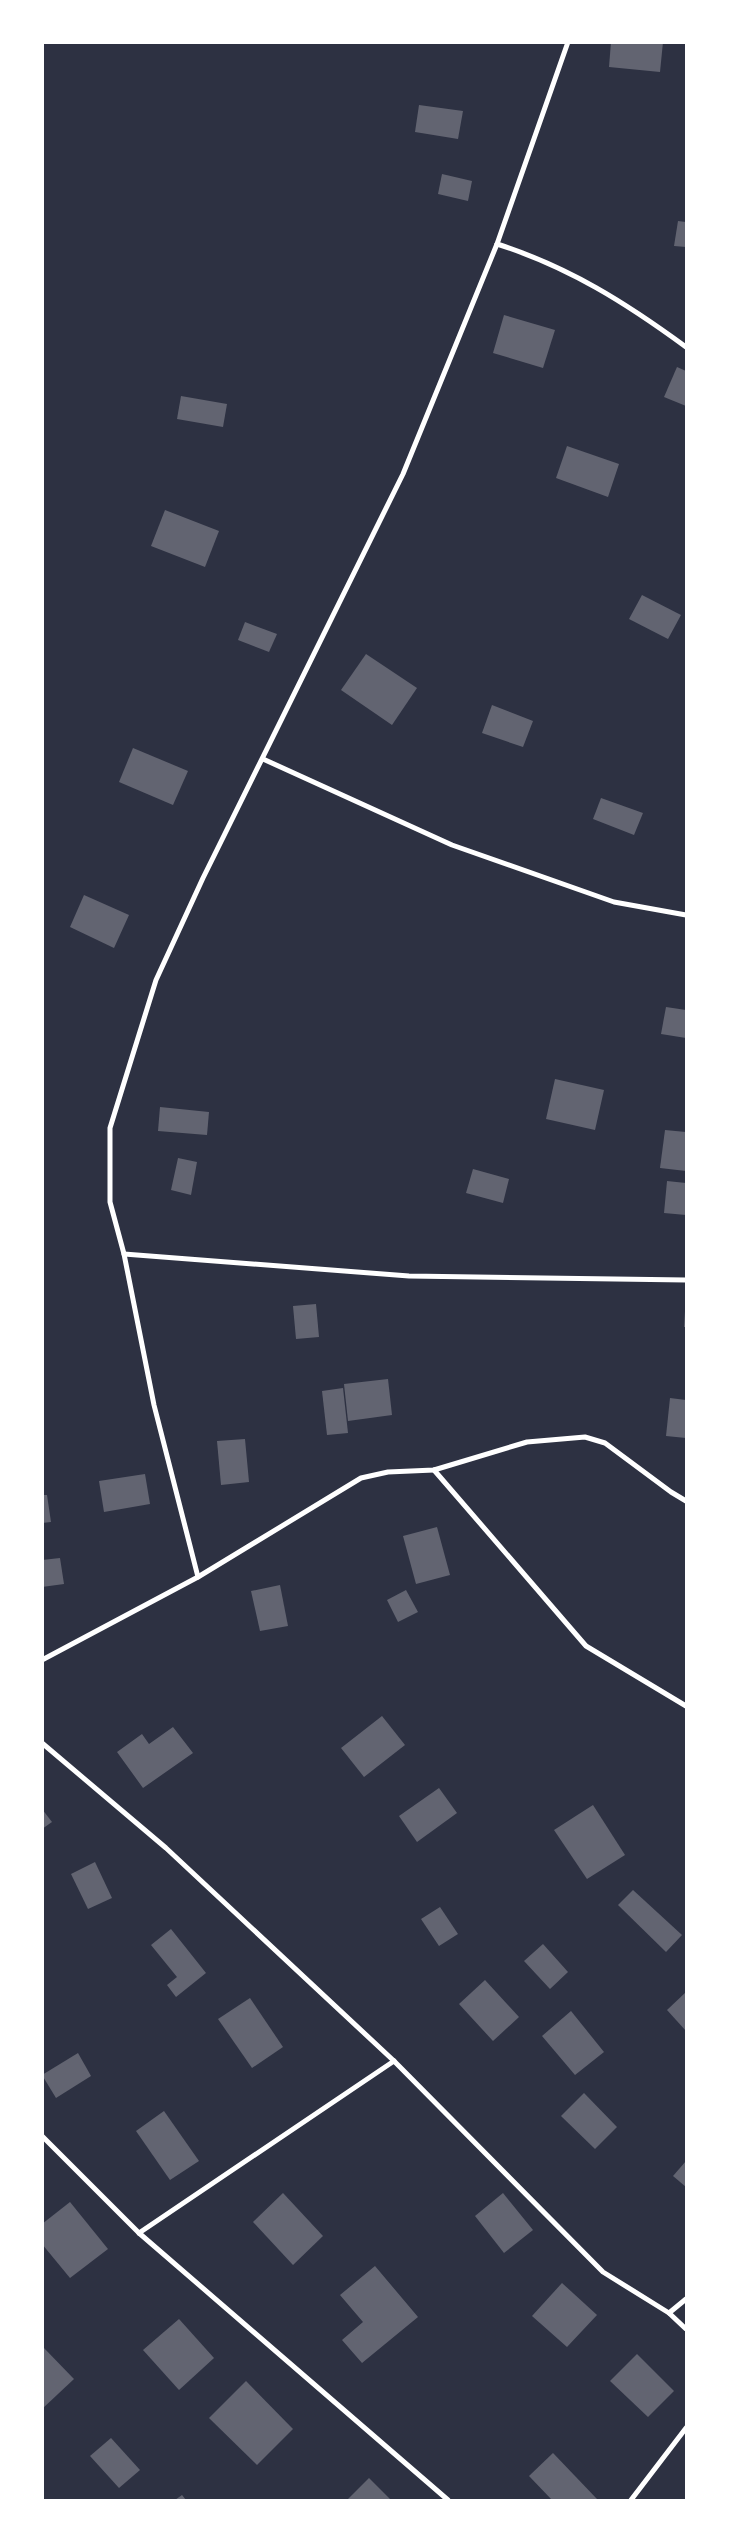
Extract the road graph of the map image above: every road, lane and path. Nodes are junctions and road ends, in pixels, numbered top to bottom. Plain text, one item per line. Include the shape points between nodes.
1 (568, 42) edge
2 (497, 244) junction
3 (686, 347) edge
4 (263, 758) junction
5 (686, 915) edge
6 (124, 1254) junction
7 (686, 1280) edge
8 (434, 1470) junction
9 (686, 1501) edge
10 (198, 1577) junction
11 (42, 1660) edge
12 (686, 1706) edge
13 (42, 1742) edge
14 (394, 2061) junction
15 (42, 2136) edge
16 (139, 2233) junction
17 (686, 2298) edge
18 (669, 2313) junction
19 (686, 2329) edge
20 (686, 2428) edge
21 (448, 2500) edge
22 (631, 2500) edge

1 - 2 street
2 - 3 street via 537,257 602,290
2 - 4 street via 403,474
4 - 5 street via 452,844 614,902
4 - 6 street via 156,980 110,1128 110,1202
6 - 7 street via 409,1276
6 - 10 street via 154,1405
8 - 9 street via 527,1442 585,1437 605,1443
8 - 10 street via 388,1472 361,1478
8 - 12 street via 586,1646
10 - 11 street
13 - 14 street via 166,1848
14 - 16 street
14 - 18 street via 603,2272
15 - 16 street
16 - 21 street
17 - 18 street
18 - 19 street
20 - 22 street

